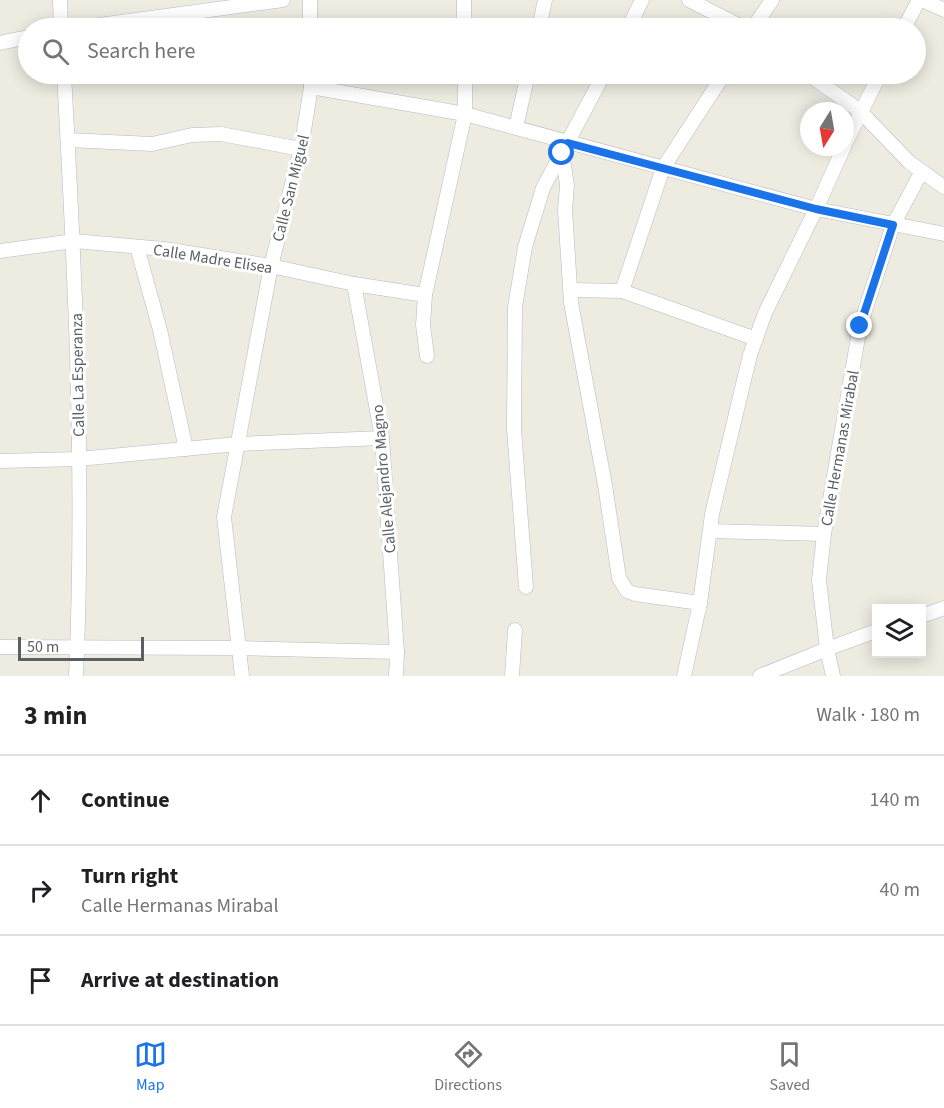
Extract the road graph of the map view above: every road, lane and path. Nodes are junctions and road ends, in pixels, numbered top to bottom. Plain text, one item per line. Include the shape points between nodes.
1 (60, 0) edge
2 (283, 0) edge
3 (310, 0) edge
4 (464, 0) edge
5 (545, 0) edge
6 (642, 0) edge
7 (689, 0) edge
8 (772, 0) edge
9 (921, 0) edge
10 (944, 10) edge
11 (61, 18) edge
12 (151, 18) edge
13 (310, 18) edge
14 (464, 18) edge
15 (541, 18) edge
16 (633, 18) edge
17 (724, 18) edge
18 (760, 18) edge
19 (910, 18) edge
20 (18, 39) edge
21 (0, 43) edge
22 (65, 84) edge
23 (310, 84) edge
24 (329, 84) edge
25 (465, 84) edge
26 (526, 84) edge
27 (599, 84) edge
28 (718, 84) edge
29 (822, 84) edge
30 (875, 84) edge
31 (860, 111) junction
32 (465, 114) junction
33 (854, 124) edge
34 (516, 127) junction
35 (68, 140) junction
36 (565, 148) junction
37 (301, 149) junction
38 (839, 156) edge
39 (663, 168) junction
40 (922, 171) junction
41 (944, 188) edge
42 (816, 209) junction
43 (893, 225) junction
44 (944, 234) edge
45 (74, 241) junction
46 (138, 247) junction
47 (0, 251) edge
48 (271, 266) junction
49 (354, 284) junction
50 (571, 290) junction
51 (622, 291) junction
52 (425, 295) junction
53 (756, 339) junction
54 (427, 356) dead end
55 (382, 438) junction
56 (237, 444) junction
57 (186, 449) junction
58 (79, 459) junction
59 (0, 461) edge
60 (710, 531) junction
61 (825, 534) junction
62 (526, 587) dead end
63 (700, 603) junction
64 (944, 608) edge
65 (926, 614) edge
66 (515, 630) dead end
67 (872, 632) edge
68 (0, 647) edge
69 (77, 648) junction
70 (237, 648) junction
71 (826, 649) junction
72 (396, 651) junction
73 (76, 676) edge
74 (242, 676) edge
75 (396, 676) edge
76 (512, 676) edge
77 (684, 676) edge
78 (760, 676) edge
79 (833, 676) edge

1 - 11 street
2 - 12 street
3 - 13 street
4 - 14 street
5 - 15 street
6 - 16 street
7 - 17 street
8 - 18 street
9 - 10 street
9 - 19 street
20 - 21 street
22 - 35 street, Calle La Esperanza
23 - 37 street, Calle San Miguel
24 - 32 street
25 - 32 street
26 - 34 street
27 - 36 street
28 - 39 street
29 - 31 street
30 - 31 street
31 - 33 street
31 - 40 street
32 - 34 street
32 - 52 street
34 - 36 street
35 - 37 street via 152,144 192,135 221,134
35 - 45 street, Calle La Esperanza
36 - 39 street
36 - 50 street
36 - 62 street via 543,188 525,247 515,307 514,429
37 - 48 street, Calle San Miguel
38 - 42 street
39 - 42 street
39 - 51 street
40 - 41 street
40 - 43 street, Calle Hermanas Mirabal
42 - 43 street
42 - 53 street
43 - 44 street
43 - 61 street, Calle Hermanas Mirabal via 860,326
45 - 46 street, Calle Madre Elisea
45 - 47 street, Calle Madre Elisea
45 - 58 street, Calle La Esperanza
46 - 48 street, Calle Madre Elisea
46 - 57 street
48 - 49 street, Calle Madre Elisea
48 - 56 street, Calle San Miguel
49 - 52 street, Calle Madre Elisea
49 - 55 street, Calle Alejandro Magno
50 - 51 street
50 - 63 street via 619,578 627,591 635,594
51 - 53 street
52 - 54 street
53 - 60 street
55 - 56 street
55 - 72 street, Calle Alejandro Magno
56 - 57 street
56 - 70 street, Calle San Miguel via 224,517
57 - 58 street
58 - 59 street
58 - 69 street, Calle La Esperanza
60 - 61 street
60 - 63 street
61 - 71 street, Calle Hermanas Mirabal via 819,580
63 - 77 street
64 - 65 street
66 - 76 street
67 - 71 street
68 - 69 street
69 - 70 street
69 - 73 street, Calle La Esperanza
70 - 72 street
70 - 74 street, Calle San Miguel
71 - 78 street
71 - 79 street, Calle Hermanas Mirabal
72 - 75 street, Calle Alejandro Magno

